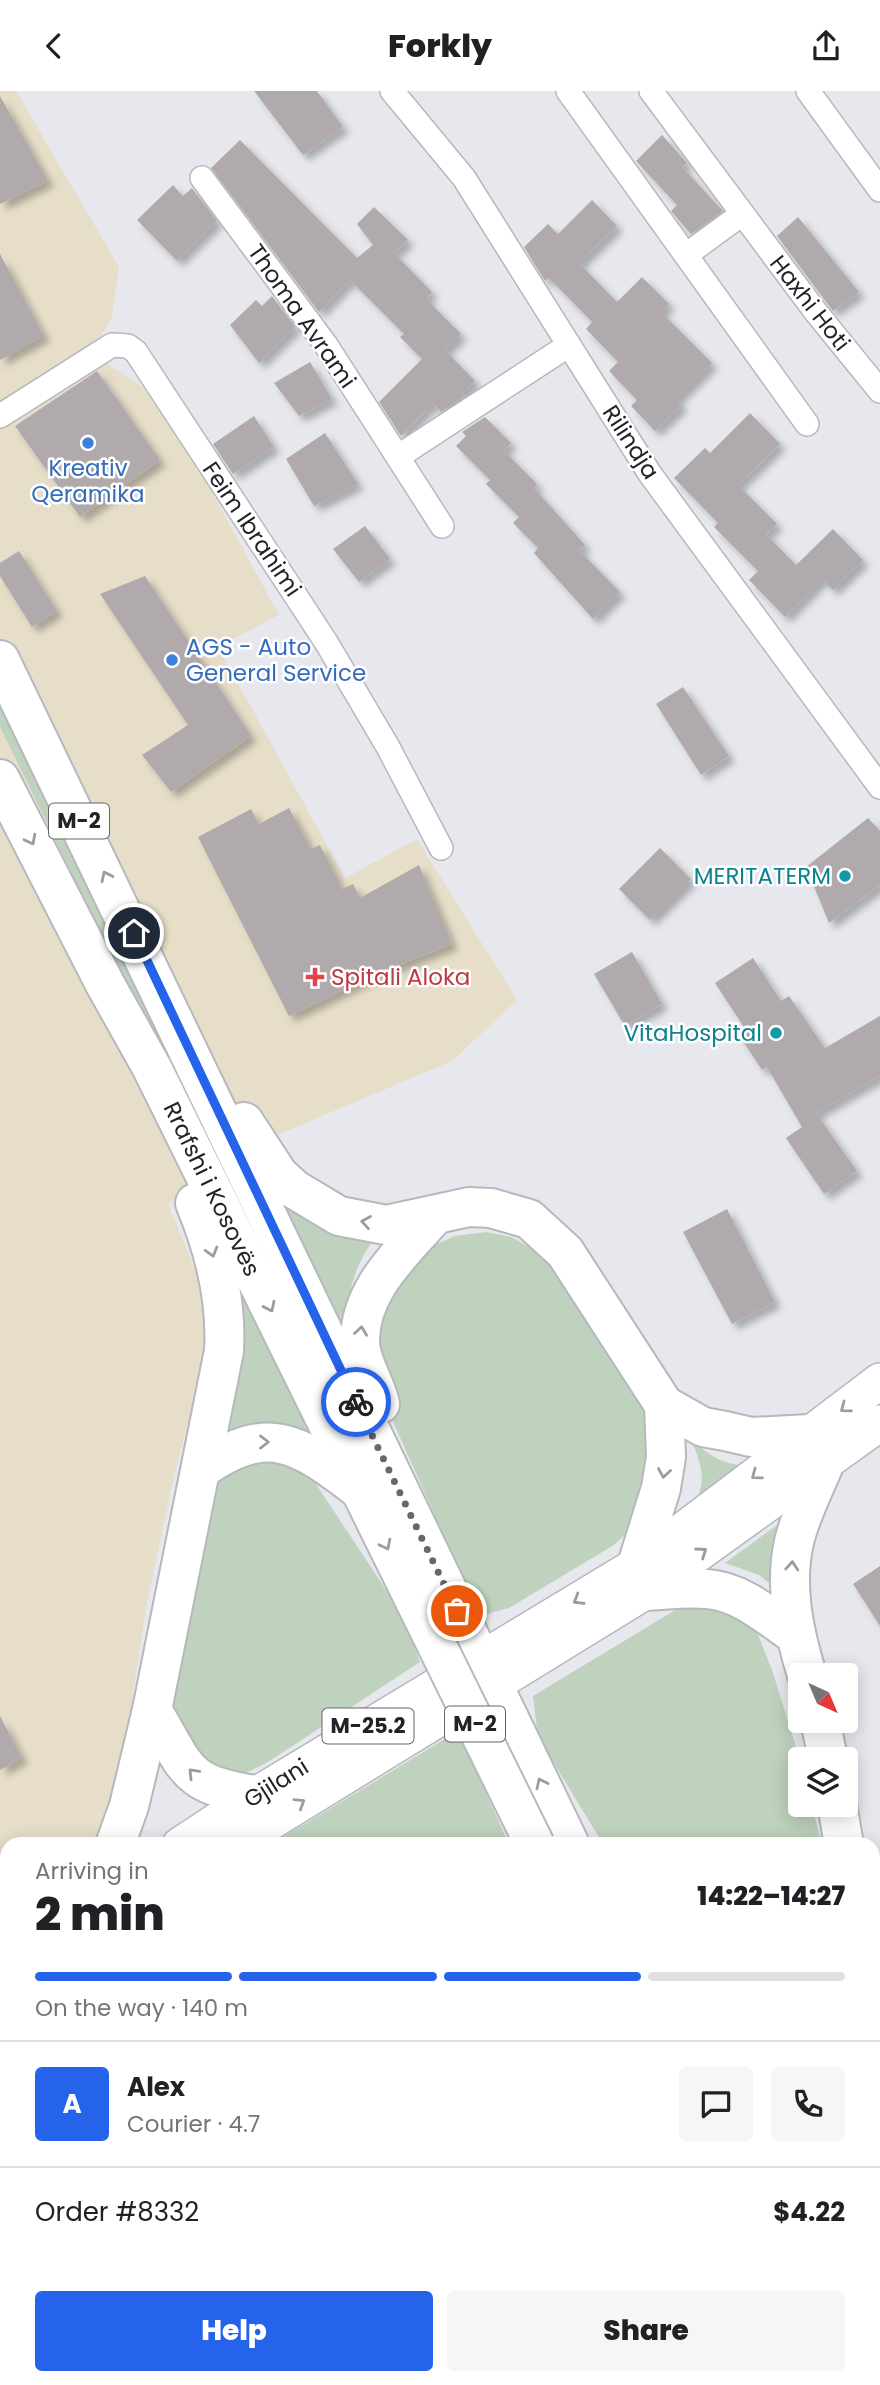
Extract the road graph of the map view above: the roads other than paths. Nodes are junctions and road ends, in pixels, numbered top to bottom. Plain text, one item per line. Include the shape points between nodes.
1 (392, 91) edge
2 (568, 91) edge
3 (651, 91) edge
4 (808, 91) edge
5 (202, 178) dead end
6 (880, 190) edge
7 (742, 214) junction
8 (686, 255) junction
9 (569, 345) junction
10 (880, 391) edge
11 (0, 416) edge
12 (807, 424) dead end
13 (399, 456) junction
14 (442, 526) dead end
15 (0, 660) edge
16 (0, 779) edge
17 (880, 787) edge
18 (440, 848) dead end
19 (157, 981) junction
20 (105, 984) junction
21 (433, 1217) junction
22 (880, 1381) edge
23 (664, 1405) junction
24 (880, 1423) edge
25 (821, 1454) junction
26 (202, 1468) junction
27 (372, 1478) junction
28 (641, 1578) junction
29 (794, 1634) junction
30 (803, 1663) edge
31 (486, 1671) junction
32 (152, 1710) junction
33 (256, 1795) junction
34 (839, 1817) edge
35 (118, 1837) edge
36 (192, 1837) edge
37 (247, 1837) edge
38 (531, 1837) edge
39 (566, 1837) edge
40 (843, 1837) edge

1 - 9 street, Rilindja via 464,178
2 - 8 street
3 - 7 street, Haxhi Hoti
4 - 6 street
5 - 13 street, Thoma Avrami via 326,345
7 - 8 street
7 - 10 street, Haxhi Hoti
8 - 12 street
9 - 13 street
9 - 17 street, Rilindja via 650,474
11 - 18 street, Feim Ibrahimi via 112,345 128,346 136,352 326,642
13 - 14 street, Thoma Avrami
19 -> 15 highway, Rrafshi i Kosovës / M-2
16 -> 20 highway, Rrafshi i Kosovës / M-2
21 -> 19 highway via 386,1226 362,1222 339,1216 295,1189 263,1155 202,1041
19 - 27 highway, Rrafshi i Kosovës / M-2
20 -> 26 highway via 131,1065 206,1230 221,1286 224,1352
20 -> 27 highway, Rrafshi i Kosovës / M-2
21 - 23 highway via 469,1207 491,1208 529,1219 546,1232 599,1301
27 -> 21 highway via 377,1392 359,1343 363,1319 367,1302 387,1269
22 -> 25 main road
23 - 25 highway via 703,1427
23 -> 28 highway via 662,1488
24 - 25 main road
25 - 28 main road
29 -> 25 highway via 793,1545
26 -> 27 highway via 240,1446 269,1441 297,1449 330,1467
26 - 32 highway
27 - 31 highway, M-2
27 -> 38 highway, Rrafshi i Kosovës / M-2, bridge via 416,1603
28 - 29 highway via 721,1591
28 - 31 main road, M-25.2
29 - 30 highway
31 - 33 main road, Gjilani / M-25.2
37 -> 31 main road, Gjilani
39 -> 31 highway, M-2
33 -> 32 highway via 207,1785 192,1776
32 - 35 highway
33 - 36 main road, Gjilani
34 - 40 highway

